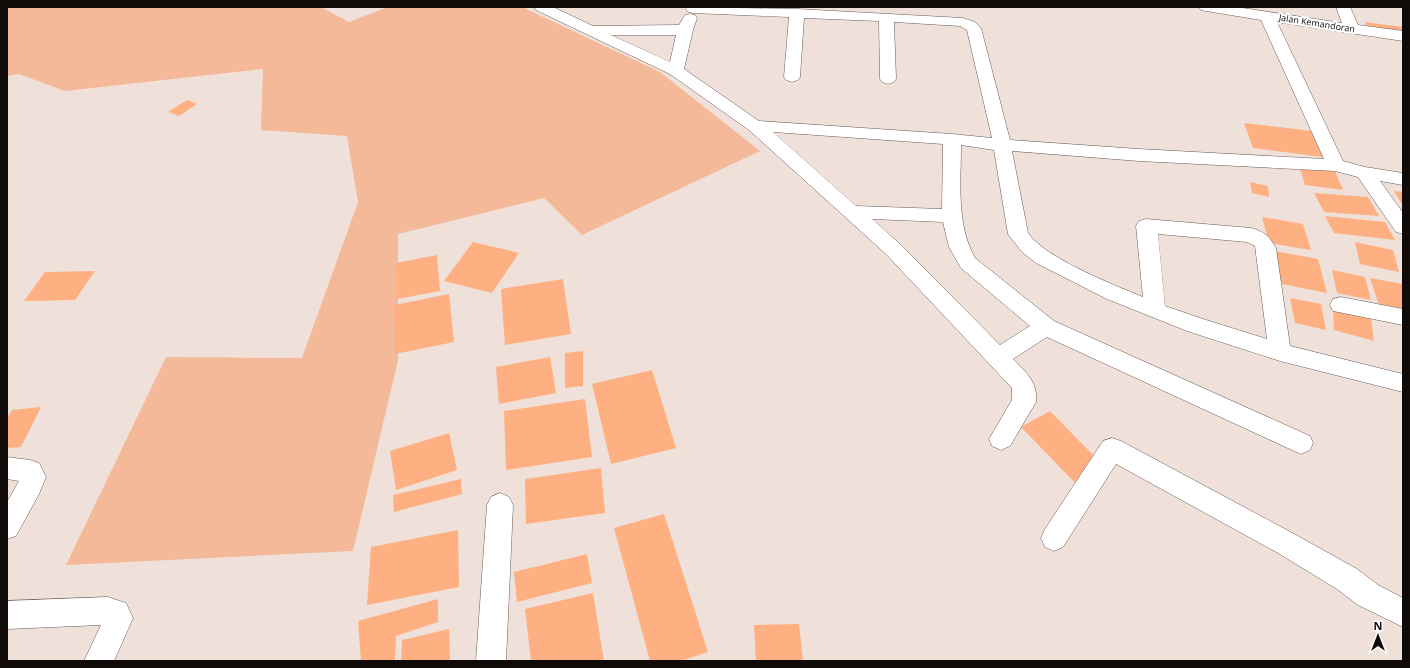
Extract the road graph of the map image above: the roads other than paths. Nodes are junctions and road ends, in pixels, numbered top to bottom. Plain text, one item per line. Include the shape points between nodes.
1 (541, 7) edge
2 (1206, 7) edge
3 (1344, 7) edge
4 (693, 8) edge
5 (797, 13) junction
6 (1267, 16) junction
7 (886, 17) junction
8 (1352, 29) junction
9 (590, 30) junction
10 (685, 30) junction
11 (1403, 36) edge
12 (676, 71) junction
13 (792, 78) dead end
14 (888, 79) dead end
15 (755, 126) junction
16 (952, 139) junction
17 (1002, 145) junction
18 (1336, 165) junction
19 (1364, 173) junction
20 (1403, 179) edge
21 (852, 212) junction
22 (951, 216) junction
23 (1403, 226) edge
24 (1341, 305) dead end
25 (1155, 310) junction
26 (1403, 317) edge
27 (1046, 327) junction
28 (1280, 352) junction
29 (997, 358) junction
30 (1403, 383) edge
31 (1001, 439) dead end
32 (1301, 443) dead end
33 (7, 468) edge
34 (500, 505) dead end
35 (7, 527) edge
36 (1054, 538) dead end
37 (1403, 613) edge
38 (7, 615) edge
39 (99, 661) edge
40 (491, 661) edge

1 - 9 street
2 - 6 street, Jalan Kemandoran
3 - 8 street
4 - 5 street
4 - 10 street
5 - 7 street
5 - 13 street
6 - 8 street, Jalan Kemandoran
6 - 18 street
7 - 14 street
7 - 17 street via 963,22 974,28
8 - 11 street, Jalan Kemandoran
9 - 10 street
9 - 12 street
10 - 12 street
12 - 15 street
15 - 16 street
15 - 21 street
16 - 17 street
16 - 22 street
17 - 18 street
17 - 25 street via 1018,234 1022,241 1066,270
18 - 19 street
19 - 20 street
19 - 23 street
21 - 22 street
21 - 29 street via 893,249
22 - 27 street via 959,247 968,263
24 - 26 street
25 - 28 street
25 - 28 street via 1145,216 1252,235 1262,241 1266,248
27 - 29 street
27 - 32 street
28 - 30 street
29 - 31 street via 1023,384 1025,394 1024,402
33 - 35 street via 30,471 33,477
34 - 40 street
36 - 37 street via 1112,450 1287,544 1347,579 1368,595
38 - 39 street via 108,611 116,613 119,618

